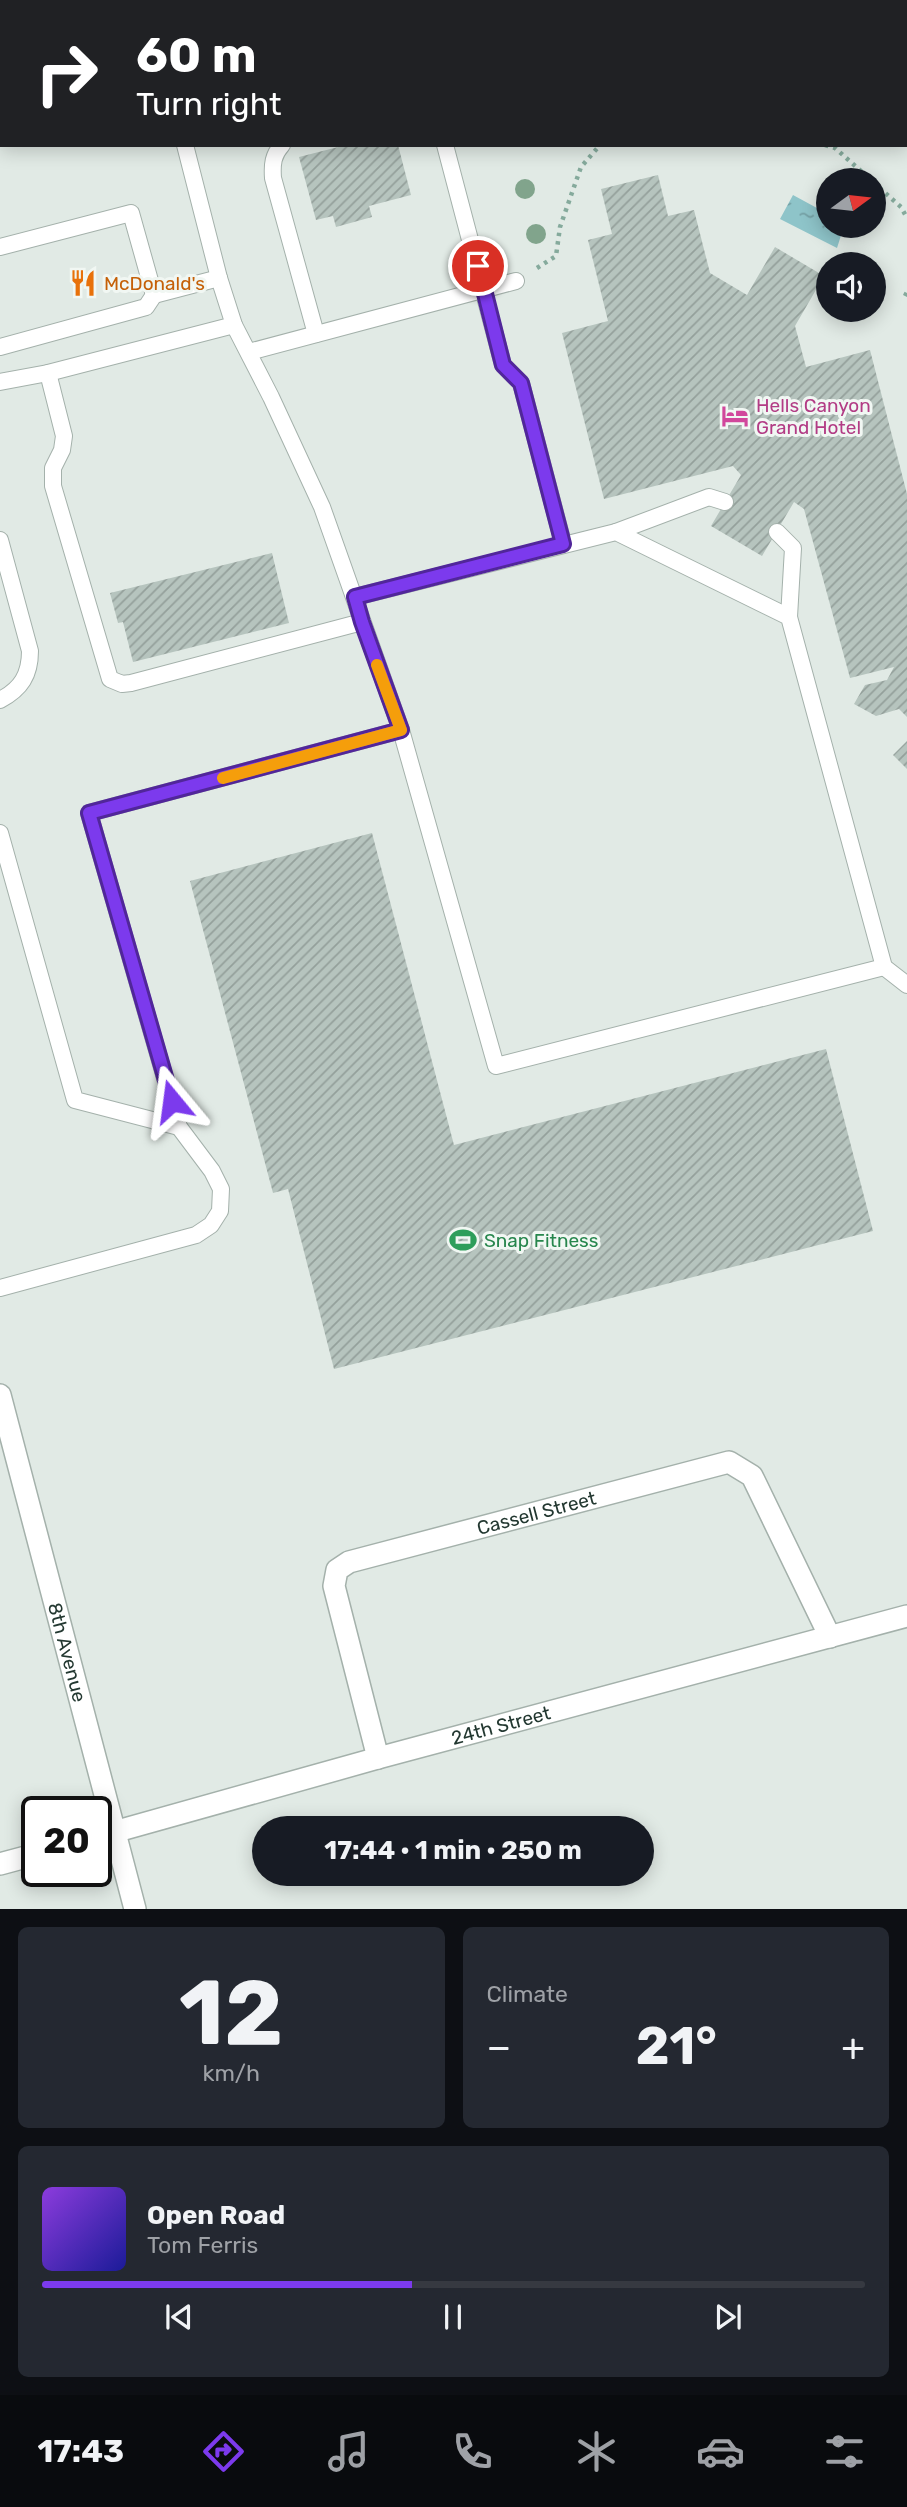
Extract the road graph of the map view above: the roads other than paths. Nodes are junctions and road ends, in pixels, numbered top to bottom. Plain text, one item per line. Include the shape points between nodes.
1 (186, 147) edge
2 (280, 147) edge
3 (446, 147) edge
4 (0, 247) edge
5 (219, 278) junction
6 (516, 281) road end
7 (485, 289) junction
8 (154, 295) junction
9 (234, 325) junction
10 (316, 334) junction
11 (0, 347) edge
12 (249, 352) junction
13 (48, 373) junction
14 (0, 382) edge
15 (725, 502) dead end
16 (616, 532) junction
17 (777, 532) dead end
18 (0, 540) edge
19 (563, 544) junction
20 (355, 597) junction
21 (789, 617) junction
22 (362, 622) junction
23 (0, 700) edge
24 (401, 730) junction
25 (0, 832) edge
26 (884, 967) junction
27 (907, 985) edge
28 (179, 1127) junction
29 (0, 1288) edge
30 (0, 1395) edge
31 (907, 1616) edge
32 (830, 1637) junction
33 (379, 1758) junction
34 (97, 1796) edge
35 (112, 1833) edge
36 (112, 1850) edge
37 (21, 1858) edge
38 (0, 1864) edge
39 (135, 1909) edge

1 - 5 lane
2 - 10 lane via 272,165 273,177
3 - 7 lane
4 - 8 lane via 131,213
5 - 8 lane
5 - 9 lane
6 - 7 lane
7 - 10 lane
7 - 19 lane via 503,365 521,383
8 - 11 lane via 146,307
9 - 12 lane
9 - 13 lane
10 - 12 lane
12 - 20 lane via 322,507
13 - 14 lane
13 - 22 lane via 64,436 53,468 53,486 110,679 122,684
15 - 16 lane via 709,497
16 - 19 lane
16 - 21 lane
17 - 21 lane via 793,548
18 - 23 lane via 30,652 30,668 11,694
19 - 20 lane
20 - 22 lane
21 - 26 lane
22 - 24 lane
24 - 26 lane via 496,1066
24 - 28 lane via 89,813
25 - 28 lane via 75,1100
26 - 27 lane
28 - 29 lane via 221,1189 220,1211 211,1226 196,1235
30 - 34 street, 8th Avenue
31 - 32 street, 24th Street
32 - 33 street, 24th Street
32 - 33 street, Cassell Street via 752,1476 729,1462 349,1562 337,1570 334,1586
33 - 35 street, 24th Street
36 - 39 street, 8th Avenue
37 - 38 street

